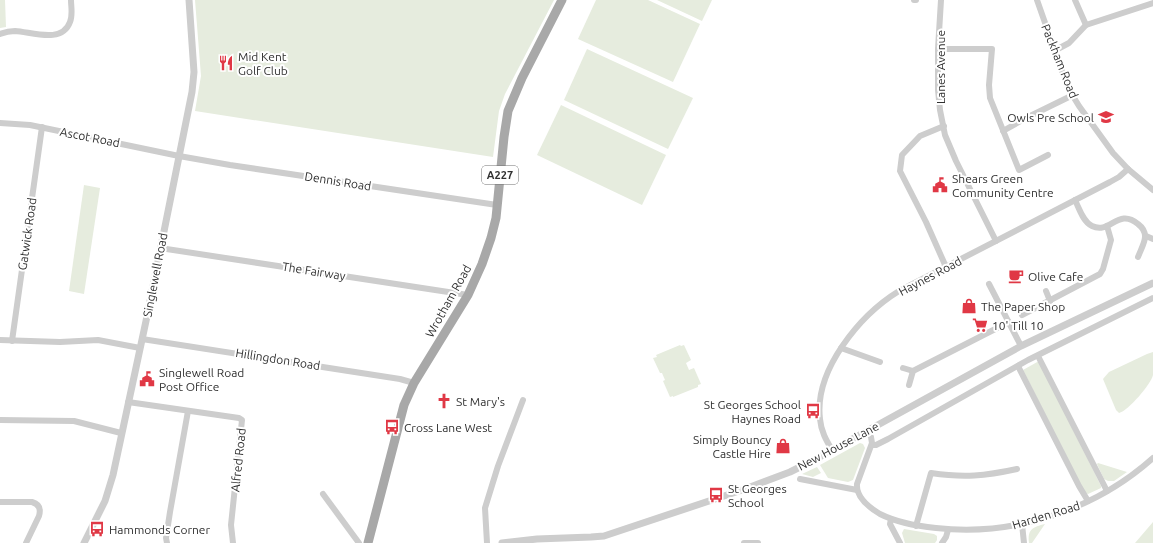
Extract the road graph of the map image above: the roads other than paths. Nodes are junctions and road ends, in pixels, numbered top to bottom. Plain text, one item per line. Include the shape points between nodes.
1 (71, 0) edge
2 (189, 0) edge
3 (562, 0) edge
4 (941, 0) edge
5 (1037, 0) edge
6 (1075, 0) edge
7 (1153, 3) edge
8 (1086, 25) junction
9 (0, 34) edge
10 (938, 49) junction
11 (1054, 51) junction
12 (1072, 95) junction
13 (0, 123) edge
14 (944, 126) junction
15 (42, 127) junction
16 (1003, 131) junction
17 (1048, 155) dead end
18 (179, 156) junction
19 (1128, 168) junction
20 (1153, 190) edge
21 (1075, 200) junction
22 (497, 205) junction
23 (1107, 226) junction
24 (1146, 236) junction
25 (1153, 239) edge
26 (996, 241) junction
27 (160, 248) junction
28 (1138, 257) dead end
29 (946, 267) junction
30 (989, 284) dead end
31 (1153, 284) edge
32 (1046, 291) dead end
33 (468, 295) junction
34 (1153, 298) edge
35 (1050, 301) junction
36 (1022, 316) dead end
37 (1009, 322) junction
38 (142, 339) junction
39 (0, 340) edge
40 (12, 341) junction
41 (1020, 346) junction
42 (140, 348) junction
43 (841, 348) junction
44 (1038, 356) junction
45 (880, 362) dead end
46 (1018, 366) junction
47 (903, 368) dead end
48 (913, 371) junction
49 (414, 383) junction
50 (909, 385) dead end
51 (523, 400) dead end
52 (128, 402) junction
53 (188, 411) junction
54 (0, 420) edge
55 (867, 431) junction
56 (121, 433) junction
57 (872, 445) junction
58 (832, 450) junction
59 (1153, 458) edge
60 (1017, 469) dead end
61 (800, 478) dead end
62 (857, 490) junction
63 (1107, 491) junction
64 (322, 494) dead end
65 (1088, 501) junction
66 (0, 502) edge
67 (891, 519) junction
68 (1022, 524) junction
69 (916, 526) junction
70 (948, 530) junction
71 (605, 539) edge
72 (26, 543) edge
73 (84, 543) edge
74 (167, 543) edge
75 (233, 543) edge
76 (359, 543) edge
77 (368, 543) edge
78 (487, 543) edge
79 (502, 543) edge
80 (744, 543) edge
81 (758, 543) edge
82 (900, 543) edge
83 (942, 543) edge
84 (1024, 543) edge

1 - 9 street via 70,24 57,34 16,31
2 - 18 street, Singlewell Road via 194,77
3 - 22 main road, Wrotham Road / A227 via 508,111
4 - 10 street, Lanes Avenue
5 - 11 street, Packham Road
6 - 8 street
7 - 8 street
8 - 11 street via 1069,44
10 - 14 street, Lanes Avenue via 938,90
10 - 16 street via 992,49 990,98
11 - 12 street, Packham Road
12 - 16 street
12 - 19 street, Packham Road via 1093,128
13 - 15 street, Ascot Road
14 - 26 street, Lanes Avenue via 953,155
14 - 29 street via 920,136 902,154 900,171
15 - 18 street, Ascot Road
15 - 40 street, Gatwick Road
16 - 17 street via 1019,170
18 - 22 street, Dennis Road
18 - 27 street, Singlewell Road
19 - 20 street, Packham Road
19 - 21 street, Haynes Road via 1117,178
21 - 23 street via 1090,225 1100,228
21 - 26 street, Haynes Road
22 - 33 main road, Wrotham Road / A227 via 491,238
23 - 24 street via 1128,218 1141,226
23 - 35 street via 1111,240 1101,273
24 - 25 street
24 - 28 street
26 - 29 street, Haynes Road
27 - 33 street, The Fairway
27 - 38 street, Singlewell Road
29 - 43 street, Haynes Road via 899,291 879,305 862,321
30 - 37 street
31 - 41 street, New House Lane
32 - 35 street
33 - 49 main road, Wrotham Road / A227
34 - 44 street, New House Lane
35 - 36 street
37 - 41 street
37 - 48 street
38 - 42 street, Singlewell Road
38 - 49 street, Hillingdon Road
39 - 40 street
40 - 42 street via 98,340
41 - 55 street, New House Lane
42 - 52 street, Singlewell Road
43 - 45 street
43 - 58 street, Haynes Road via 828,374 820,404 822,429
44 - 46 street, New House Lane
44 - 63 street
46 - 57 street, New House Lane via 888,439
46 - 65 street
47 - 48 street
48 - 50 street
49 - 77 main road, Wrotham Road / A227 via 404,405
51 - 78 street via 484,508
52 - 53 street, Alfred Road
52 - 56 street, Singlewell Road
53 - 74 street
53 - 75 street, Alfred Road via 242,420 231,525
54 - 56 street via 74,421
55 - 57 street
55 - 58 street, New House Lane
56 - 73 street, Singlewell Road via 105,501
57 - 62 street
58 - 71 street, New House Lane via 770,480
59 - 63 street, Harden Road
60 - 69 street via 972,476 931,473
61 - 62 street, New House Lane
62 - 67 street, Harden Road via 869,506
63 - 65 street, Harden Road
64 - 76 street
65 - 68 street, Harden Road
66 - 72 street via 32,502 39,506 39,516
67 - 69 street, Harden Road
67 - 82 street via 890,524
68 - 70 street, Harden Road via 986,529
68 - 84 street
69 - 70 street, Harden Road
70 - 83 street
71 - 79 street, New House Lane via 537,539
80 - 81 street

